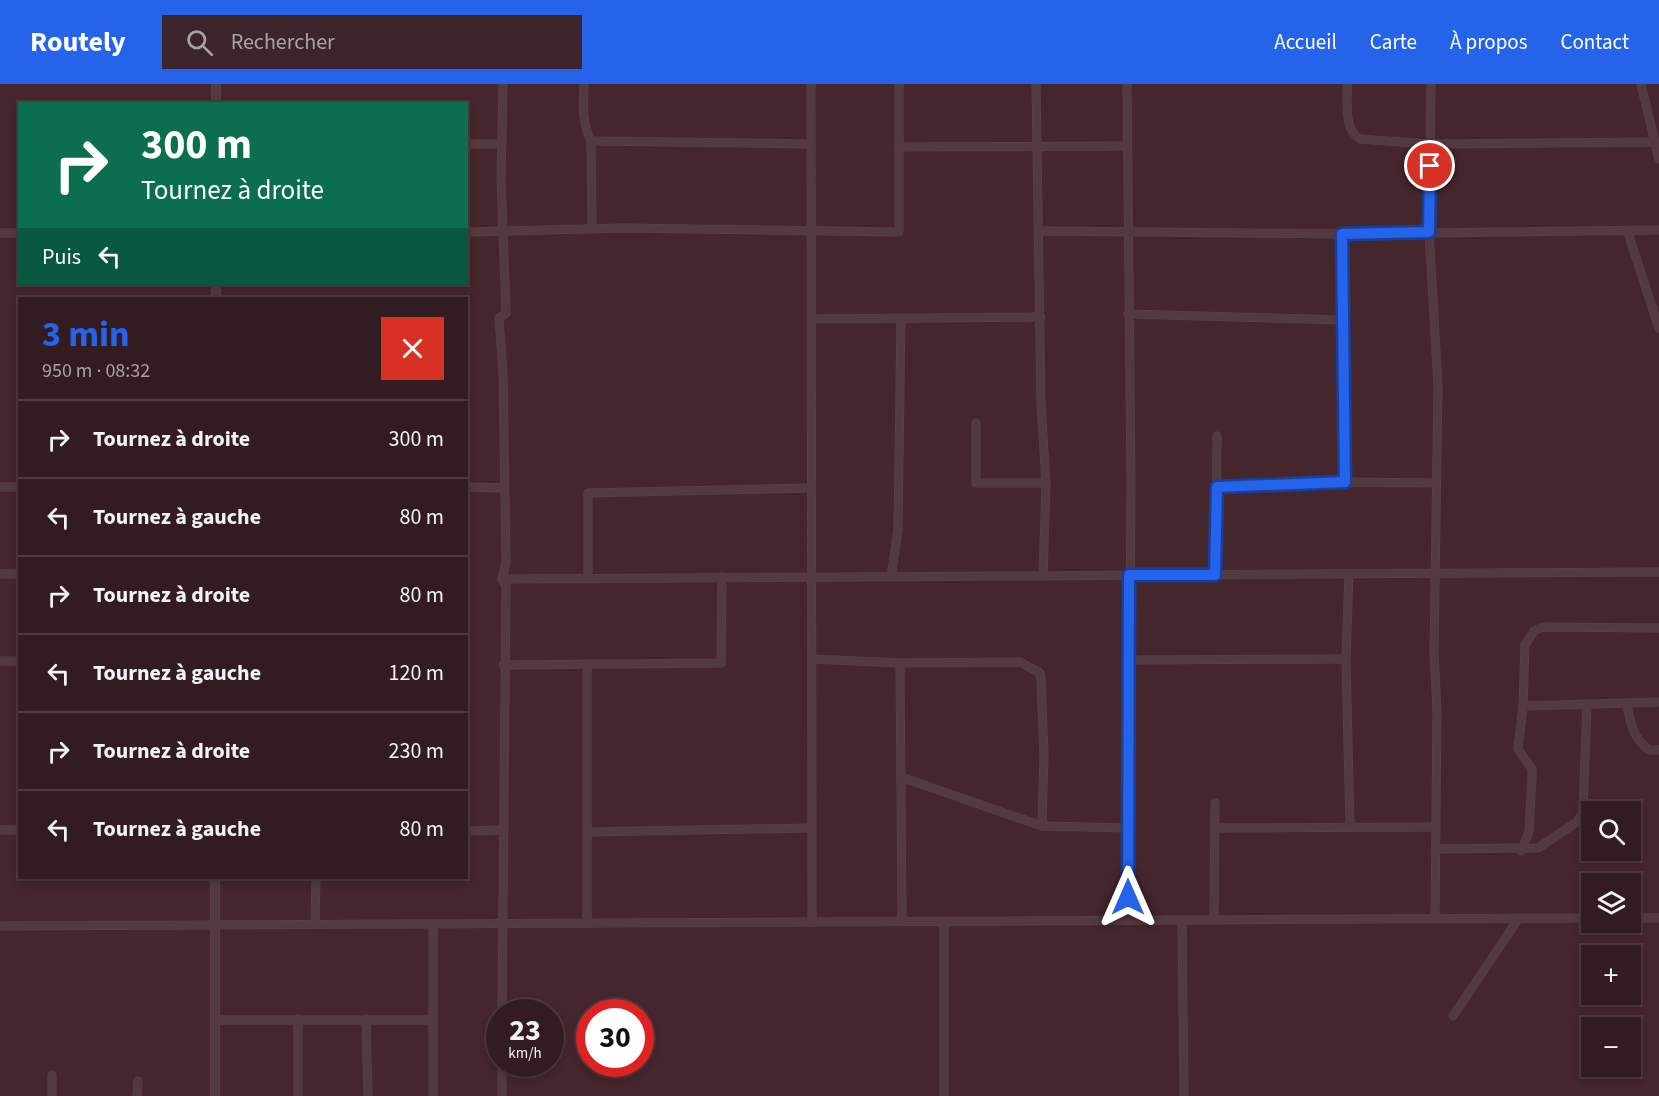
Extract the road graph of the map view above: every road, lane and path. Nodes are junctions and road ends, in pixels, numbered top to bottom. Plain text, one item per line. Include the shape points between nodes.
1 (216, 84) edge
2 (503, 84) edge
3 (584, 84) edge
4 (811, 84) edge
5 (899, 84) edge
6 (1036, 84) edge
7 (1127, 84) edge
8 (1347, 84) edge
9 (1431, 84) edge
10 (1641, 84) edge
11 (216, 102) edge
12 (591, 141) junction
13 (1655, 142) junction
14 (468, 144) edge
15 (502, 144) junction
16 (811, 144) junction
17 (1430, 144) junction
18 (1037, 146) junction
19 (1126, 146) junction
20 (899, 147) junction
21 (1659, 159) edge
22 (592, 229) junction
23 (1127, 230) junction
24 (1627, 230) junction
25 (1659, 230) edge
26 (811, 231) junction
27 (1040, 231) junction
28 (468, 232) edge
29 (503, 232) junction
30 (1429, 232) junction
31 (0, 233) edge
32 (18, 233) edge
33 (1342, 234) junction
34 (1128, 314) junction
35 (1041, 317) junction
36 (900, 318) junction
37 (812, 319) junction
38 (1343, 320) junction
39 (1659, 327) edge
40 (976, 423) dead end
41 (1217, 435) dead end
42 (1345, 482) junction
43 (1046, 483) junction
44 (1436, 483) junction
45 (0, 487) edge
46 (18, 487) edge
47 (468, 487) edge
48 (1217, 487) junction
49 (504, 488) junction
50 (812, 488) junction
51 (1659, 572) edge
52 (0, 573) edge
53 (18, 574) edge
54 (1349, 574) junction
55 (1435, 574) junction
56 (1129, 575) junction
57 (1215, 575) junction
58 (1043, 576) junction
59 (722, 577) junction
60 (812, 577) junction
61 (891, 577) junction
62 (588, 578) junction
63 (502, 579) junction
64 (1659, 628) edge
65 (812, 659) junction
66 (1346, 659) junction
67 (1129, 660) junction
68 (0, 661) edge
69 (18, 661) edge
70 (900, 663) junction
71 (587, 664) junction
72 (503, 665) junction
73 (1659, 702) edge
74 (1587, 704) junction
75 (1627, 704) junction
76 (1523, 706) junction
77 (1659, 750) edge
78 (902, 777) junction
79 (1215, 803) dead end
80 (1042, 826) junction
81 (1350, 826) junction
82 (1434, 827) junction
83 (812, 828) junction
84 (1128, 828) junction
85 (1216, 828) junction
86 (0, 830) edge
87 (18, 830) edge
88 (504, 830) junction
89 (468, 831) edge
90 (587, 832) junction
91 (1435, 849) junction
92 (1521, 850) junction
93 (215, 879) edge
94 (316, 879) edge
95 (1519, 918) junction
96 (1581, 918) edge
97 (1641, 918) edge
98 (1659, 918) edge
99 (1435, 919) junction
100 (1128, 920) junction
101 (1182, 920) junction
102 (1214, 920) junction
103 (902, 921) junction
104 (944, 921) junction
105 (812, 922) junction
106 (502, 923) junction
107 (587, 923) junction
108 (315, 924) junction
109 (433, 924) junction
110 (215, 925) junction
111 (0, 926) edge
112 (502, 999) edge
113 (1453, 1016) dead end
114 (298, 1018) junction
115 (366, 1019) junction
116 (215, 1020) junction
117 (432, 1020) junction
118 (52, 1075) dead end
119 (502, 1077) edge
120 (138, 1081) dead end
121 (52, 1096) edge
122 (137, 1096) edge
123 (215, 1096) edge
124 (298, 1096) edge
125 (368, 1096) edge
126 (433, 1096) edge
127 (502, 1096) edge
128 (944, 1096) edge
129 (1184, 1096) edge

1 - 11 street
2 - 15 street
3 - 12 street via 584,122
4 - 16 street
5 - 20 street
6 - 18 street
7 - 19 street
8 - 17 street via 1353,134 1360,139
9 - 17 street
10 - 13 street
12 - 16 street
12 - 22 street
13 - 17 street
13 - 21 street
14 - 15 street
15 - 29 street
16 - 26 street
17 - 30 street
18 - 19 street
18 - 20 street
18 - 27 street
19 - 23 street
20 - 26 street via 899,232
22 - 26 street
22 - 29 street
23 - 27 street
23 - 33 street
23 - 34 street
24 - 25 street
24 - 30 street
24 - 39 street
26 - 37 street
27 - 35 street
28 - 29 street
29 - 49 street via 506,313 500,318
30 - 33 street
30 - 44 street via 1438,386
31 - 32 street
33 - 38 street
34 - 38 street
34 - 56 street
35 - 36 street
35 - 43 street
36 - 37 street
36 - 61 street via 898,530
37 - 50 street
38 - 42 street
40 - 43 street via 976,483
41 - 48 street
42 - 44 street
42 - 48 street
43 - 58 street
44 - 55 street
45 - 46 street
47 - 49 street
48 - 57 street
49 - 63 street via 506,562
50 - 60 street
50 - 62 street via 588,493
51 - 55 street
52 - 53 street
54 - 55 street
54 - 57 street
54 - 66 street
55 - 82 street
56 - 57 street
56 - 58 street
56 - 67 street
58 - 61 street
59 - 60 street
59 - 62 street
59 - 71 street via 721,663
60 - 61 street
60 - 65 street
62 - 63 street
63 - 72 street via 506,586
64 - 76 street via 1569,626 1534,631 1525,645
65 - 70 street
65 - 83 street
66 - 67 street
66 - 81 street
67 - 84 street
68 - 69 street
70 - 78 street
70 - 80 street via 1020,662 1040,673
71 - 72 street
71 - 90 street
72 - 88 street
73 - 75 street
74 - 75 street
74 - 76 street
74 - 92 street via 1581,817 1539,848
75 - 77 street via 1637,739 1649,750
76 - 92 street via 1518,749 1532,769 1532,777 1529,832
78 - 80 street
78 - 103 street
79 - 85 street
80 - 84 street
81 - 82 street
81 - 85 street
82 - 91 street
83 - 90 street
83 - 105 street
84 - 100 street
85 - 102 street
86 - 87 street
88 - 89 street
88 - 106 street
90 - 107 street
91 - 92 street
91 - 99 street
93 - 110 street
94 - 108 street
95 - 96 street
95 - 99 street
95 - 113 street
97 - 98 street
99 - 102 street
100 - 101 street
100 - 104 street
101 - 102 street
101 - 129 street
103 - 104 street
103 - 105 street
104 - 128 street
105 - 107 street
106 - 107 street
106 - 109 street
106 - 112 street
108 - 109 street
108 - 110 street
109 - 117 street
110 - 111 street
110 - 116 street
114 - 115 street
114 - 116 street
114 - 124 street
115 - 117 street
115 - 125 street
116 - 123 street
117 - 126 street
118 - 121 street
119 - 127 street
120 - 122 street

